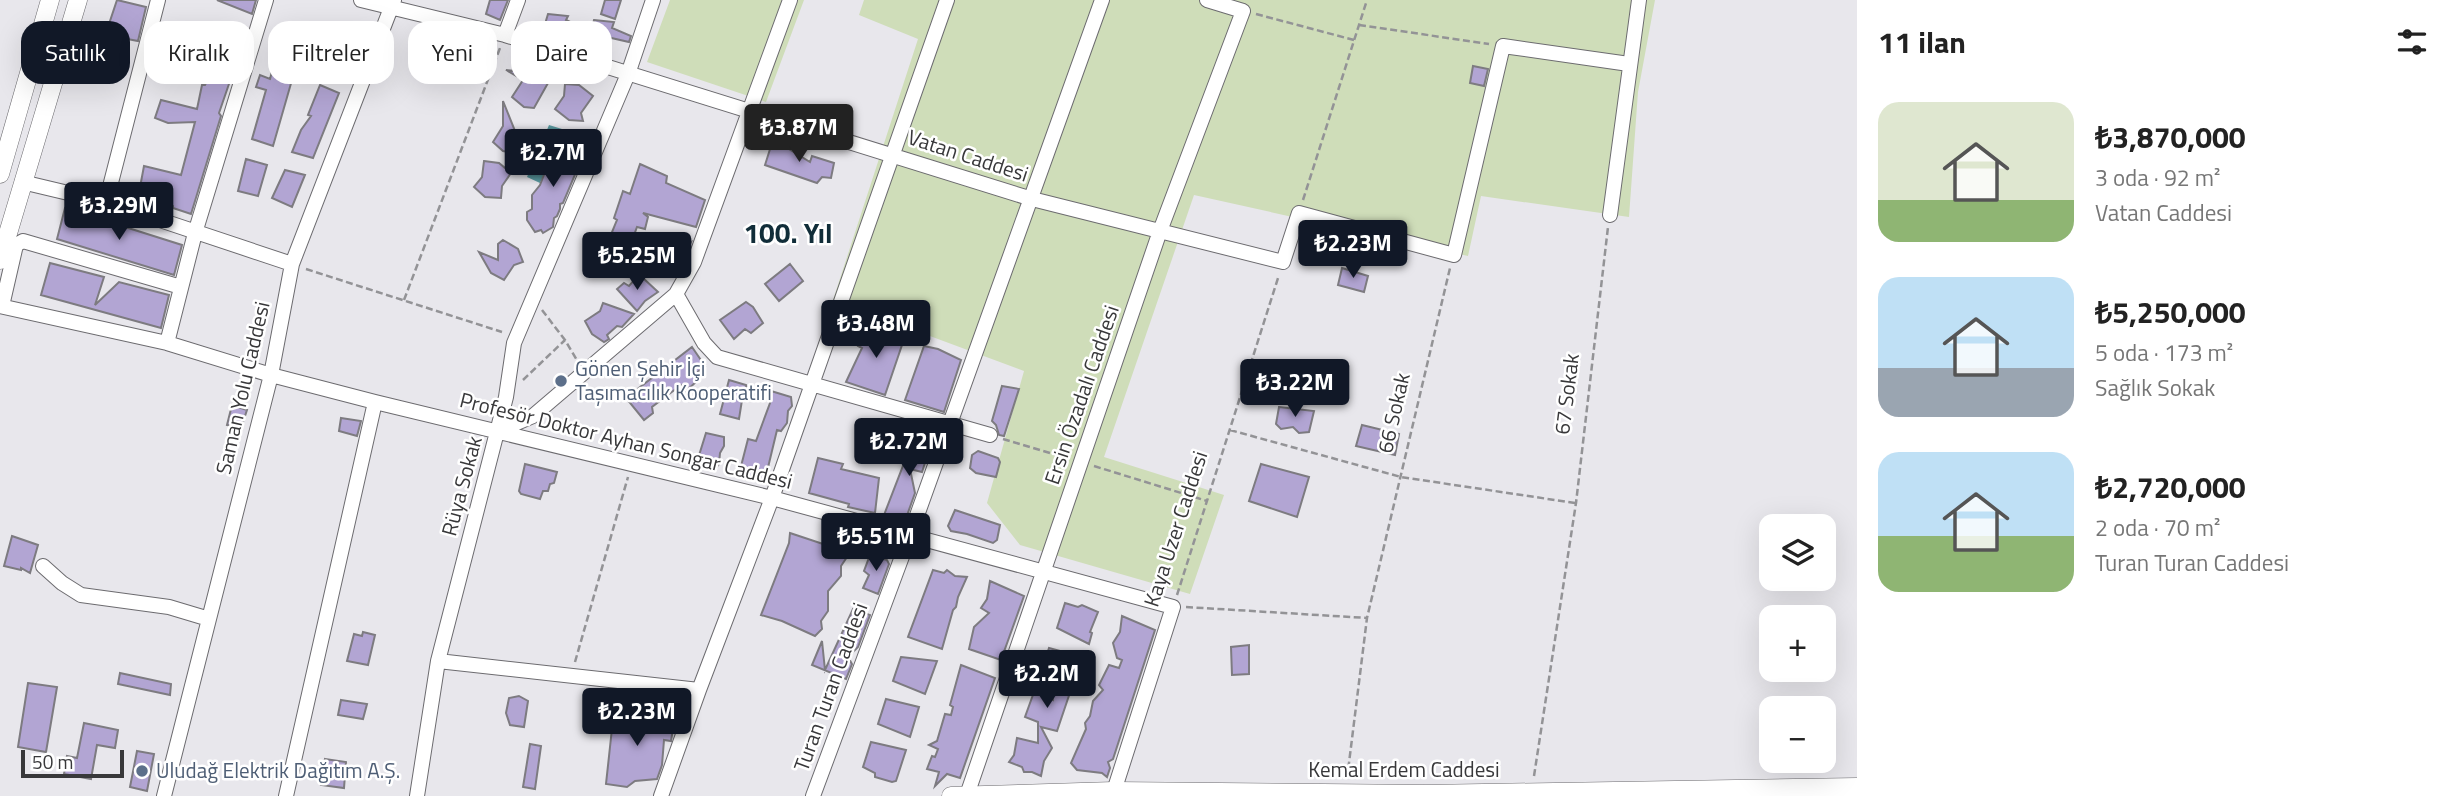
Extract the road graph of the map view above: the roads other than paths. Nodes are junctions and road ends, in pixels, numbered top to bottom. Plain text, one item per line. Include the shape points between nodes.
1 (50, 0) edge
2 (78, 0) edge
3 (158, 0) edge
4 (266, 0) edge
5 (361, 0) edge
6 (518, 0) edge
7 (653, 0) edge
8 (790, 0) edge
9 (947, 0) edge
10 (1102, 0) edge
11 (1207, 0) edge
12 (1639, 0) edge
13 (392, 4) edge
14 (505, 35) junction
15 (1629, 64) junction
16 (628, 74) junction
17 (748, 112) junction
18 (893, 154) junction
19 (0, 174) edge
20 (22, 182) junction
21 (1032, 199) junction
22 (106, 202) junction
23 (1610, 215) road end
24 (1160, 232) junction
25 (195, 233) junction
26 (0, 260) edge
27 (292, 264) junction
28 (181, 287) junction
29 (676, 294) junction
30 (1, 306) edge
31 (167, 343) junction
32 (271, 375) junction
33 (811, 385) junction
34 (375, 402) junction
35 (951, 424) junction
36 (498, 431) junction
37 (990, 435) road end
38 (772, 498) junction
39 (910, 535) junction
40 (43, 566) dead end
41 (1044, 570) junction
42 (1173, 607) joint
43 (209, 619) junction
44 (438, 661) junction
45 (699, 690) junction
46 (1857, 787) edge
47 (1114, 791) junction
48 (1685, 793) edge
49 (1531, 794) edge
50 (1583, 794) edge
51 (967, 795) edge
52 (1427, 795) edge
53 (164, 796) edge
54 (286, 796) edge
55 (417, 796) edge
56 (661, 796) edge
57 (813, 796) edge
58 (951, 796) edge

1 - 19 main road
2 - 20 main road
3 - 22 street
4 - 25 street
5 - 13 street, Vatan Caddesi
6 - 14 street
7 - 16 street, Rüya Sokak
8 - 17 street
9 - 18 street
10 - 21 street, Turan Turan Caddesi
11 - 24 street, Ersin Özadalı Caddesi via 1243,10
12 - 15 street
13 - 14 street, Vatan Caddesi
13 - 27 street, Saman Yolu Caddesi
14 - 16 street, Vatan Caddesi
15 - 23 street
15 - 24 street, Vatan Caddesi via 1503,46 1454,255 1299,214 1283,262
16 - 17 street, Vatan Caddesi
16 - 36 street, Rüya Sokak via 513,343
17 - 18 street, Vatan Caddesi
17 - 29 street via 694,262
18 - 21 street, Vatan Caddesi
18 - 33 street
20 - 22 street
20 - 26 main road
21 - 24 street, Vatan Caddesi
21 - 35 street, Turan Turan Caddesi
22 - 25 street
24 - 41 street, Ersin Özadalı Caddesi
25 - 27 street
25 - 28 street
27 - 32 street, Saman Yolu Caddesi
28 - 30 street via 23,241 16,245
28 - 31 street
29 - 33 street via 704,343 718,357
29 - 36 street via 533,416
30 - 31 street, Profesör Doktor Ayhan Songar Caddesi
31 - 32 street, Profesör Doktor Ayhan Songar Caddesi
32 - 34 street, Profesör Doktor Ayhan Songar Caddesi
32 - 43 street, Saman Yolu Caddesi
33 - 35 street
33 - 38 street
34 - 36 street, Profesör Doktor Ayhan Songar Caddesi
34 - 54 street
35 - 37 street
35 - 39 street, Turan Turan Caddesi
36 - 38 street, Profesör Doktor Ayhan Songar Caddesi
36 - 44 street, Rüya Sokak
38 - 39 street, Profesör Doktor Ayhan Songar Caddesi
38 - 45 street
39 - 41 street, Profesör Doktor Ayhan Songar Caddesi
39 - 57 street, Turan Turan Caddesi
40 - 43 street via 81,595 169,607
41 - 42 street, Profesör Doktor Ayhan Songar Caddesi
41 - 51 street, Ersin Özadalı Caddesi
42 - 47 street, Kaya Uzer Caddesi
43 - 53 street, Saman Yolu Caddesi
44 - 45 street
44 - 55 street, Rüya Sokak
45 - 56 street
46 - 48 main road, Kemal Erdem Caddesi
47 - 51 main road, Kemal Erdem Caddesi
47 - 52 main road, Kemal Erdem Caddesi
48 - 50 main road, Kemal Erdem Caddesi
49 - 50 main road, Kemal Erdem Caddesi
49 - 52 main road, Kemal Erdem Caddesi
51 - 58 main road, Kemal Erdem Caddesi

